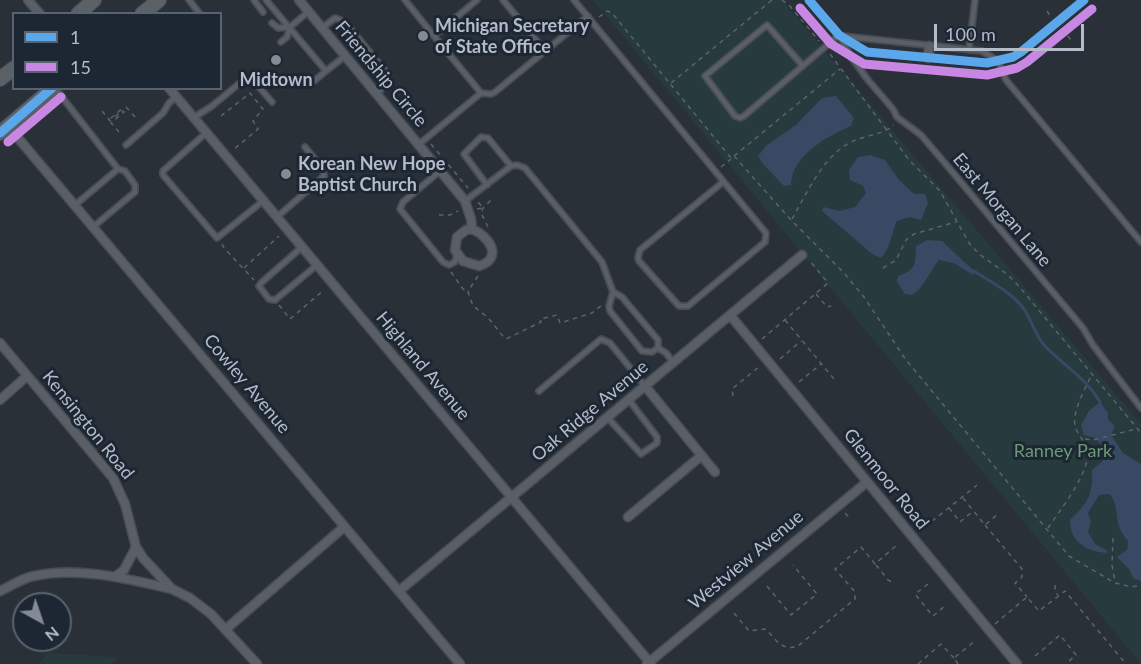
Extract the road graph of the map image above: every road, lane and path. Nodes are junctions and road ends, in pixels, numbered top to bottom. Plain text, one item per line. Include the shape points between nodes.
1 (28, 0) edge
2 (94, 0) edge
3 (159, 0) edge
4 (189, 0) edge
5 (254, 0) edge
6 (266, 0) edge
7 (299, 0) edge
8 (405, 0) edge
9 (477, 0) edge
10 (503, 0) edge
11 (574, 0) edge
12 (772, 0) edge
13 (785, 0) edge
14 (809, 0) edge
15 (975, 0) edge
16 (1084, 0) edge
17 (1047, 11) dead end
18 (38, 12) edge
19 (80, 12) edge
20 (144, 12) edge
21 (198, 12) edge
22 (263, 12) dead end
23 (308, 12) junction
24 (588, 16) junction
25 (1052, 17) dead end
26 (593, 22) junction
27 (272, 23) dead end
28 (290, 27) junction
29 (322, 28) junction
30 (1062, 29) dead end
31 (839, 35) junction
32 (434, 36) junction
33 (1071, 40) dead end
34 (282, 42) dead end
35 (929, 46) junction
36 (824, 47) junction
37 (969, 50) junction
38 (545, 51) junction
39 (345, 56) junction
40 (928, 58) junction
41 (998, 61) junction
42 (803, 66) junction
43 (840, 69) junction
44 (12, 70) edge
45 (326, 71) junction
46 (0, 79) edge
47 (314, 81) dead end
48 (670, 84) junction
49 (52, 90) edge
50 (56, 90) edge
51 (171, 90) edge
52 (481, 93) junction
53 (376, 94) junction
54 (176, 97) junction
55 (272, 102) dead end
56 (102, 111) dead end
57 (220, 117) dead end
58 (136, 118) dead end
59 (193, 118) junction
60 (111, 123) junction
61 (4, 130) edge
62 (888, 130) junction
63 (119, 132) dead end
64 (207, 133) junction
65 (126, 145) dead end
66 (418, 145) junction
67 (305, 147) dead end
68 (233, 150) dead end
69 (734, 156) junction
70 (731, 158) junction
71 (511, 166) junction
72 (118, 169) junction
73 (440, 171) junction
74 (715, 173) junction
75 (723, 182) junction
76 (488, 185) junction
77 (492, 199) dead end
78 (263, 201) junction
79 (465, 201) junction
80 (75, 205) junction
81 (277, 218) junction
82 (791, 220) junction
83 (957, 222) junction
84 (93, 227) junction
85 (472, 229) junction
86 (490, 229) dead end
87 (279, 235) dead end
88 (219, 237) junction
89 (1141, 242) edge
90 (302, 247) junction
91 (456, 254) junction
92 (805, 257) joint
93 (448, 265) junction
94 (317, 266) junction
95 (244, 268) junction
96 (883, 268) dead end
97 (480, 274) dead end
98 (260, 286) junction
99 (324, 290) dead end
100 (468, 291) junction
101 (613, 292) junction
102 (816, 294) junction
103 (278, 304) dead end
104 (609, 306) junction
105 (831, 306) dead end
106 (730, 315) junction
107 (785, 320) junction
108 (760, 340) dead end
109 (802, 340) junction
110 (0, 343) edge
111 (658, 348) junction
112 (777, 361) dead end
113 (674, 362) junction
114 (821, 363) junction
115 (761, 365) dead end
116 (1091, 375) junction
117 (27, 376) junction
118 (834, 379) dead end
119 (796, 384) dead end
120 (645, 386) junction
121 (539, 391) dead end
122 (733, 396) dead end
123 (0, 400) edge
124 (629, 400) junction
125 (1141, 408) edge
126 (608, 418) junction
127 (1137, 429) junction
128 (1141, 433) edge
129 (1084, 439) junction
130 (701, 456) junction
131 (716, 472) dead end
132 (867, 482) junction
133 (977, 485) dead end
134 (512, 497) junction
135 (962, 497) junction
136 (949, 508) junction
137 (973, 511) junction
138 (999, 513) dead end
139 (628, 517) dead end
140 (985, 525) junction
141 (344, 527) junction
142 (925, 527) dead end
143 (1047, 529) junction
144 (1113, 538) dead end
145 (897, 545) dead end
146 (136, 547) junction
147 (875, 564) junction
148 (793, 565) dead end
149 (115, 577) junction
150 (892, 582) dead end
151 (1115, 583) junction
152 (928, 584) dead end
153 (1055, 585) dead end
154 (1141, 585) edge
155 (767, 586) dead end
156 (172, 589) junction
157 (0, 591) edge
158 (399, 591) junction
159 (1058, 596) junction
160 (1027, 597) junction
161 (946, 605) dead end
162 (734, 613) dead end
163 (226, 629) junction
164 (988, 629) junction
165 (976, 640) dead end
166 (1035, 657) dead end
167 (954, 658) junction
168 (649, 663) edge
169 (257, 664) edge
170 (460, 664) edge
171 (918, 664) edge
172 (958, 664) edge
173 (1017, 664) edge
174 (1066, 664) edge
175 (1126, 664) edge

1 - 18 street
2 - 19 main road
3 - 20 main road
4 - 21 lane
5 - 22 lane
6 - 28 lane
7 - 23 street, Friendship Circle
8 - 32 lane
9 - 32 lane
10 - 38 lane
11 - 24 lane
12 - 48 path
13 - 36 path
14 - 31 lane
15 - 37 lane
16 - 41 lane via 1021,52
17 - 25 path
23 - 28 lane
23 - 29 street, Friendship Circle
24 - 26 lane
24 - 38 lane
26 - 48 path via 607,11 612,13
26 - 74 lane
27 - 28 lane via 278,28
28 - 34 lane
28 - 45 lane
29 - 39 street, Friendship Circle
29 - 53 lane via 339,18 352,31 388,77 386,86
30 - 33 path
31 - 35 lane
31 - 36 lane
31 - 40 lane via 867,52
31 - 125 lane, East Morgan Lane via 897,117 918,132 944,162 1083,328
32 - 52 lane
35 - 37 lane
35 - 40 street
36 - 42 lane
36 - 43 path
37 - 41 lane via 987,53
38 - 52 lane via 495,92
39 - 45 lane
39 - 53 street, Friendship Circle
40 - 41 lane
41 - 89 lane via 1006,80
42 - 42 lane via 740,118 705,76 768,25
43 - 62 path
43 - 69 path
44 - 46 main road
45 - 47 lane
48 - 70 path
49 - 61 main road
50 - 72 lane
51 - 54 street, Highland Avenue
52 - 66 lane
53 - 66 street, Friendship Circle
54 - 59 street, Highland Avenue
54 - 65 lane
55 - 59 lane via 252,79 246,78
56 - 60 path
57 - 68 path via 250,93 263,109 253,121 258,129
58 - 60 path via 124,107 111,118 124,112
59 - 64 street, Highland Avenue
60 - 63 path
61 - 80 street, Cowley Avenue
62 - 82 path via 849,142 813,182
62 - 83 path via 909,160 940,191
64 - 78 street, Highland Avenue
64 - 88 lane via 161,173
66 - 73 street, Friendship Circle
67 - 81 lane via 324,176
69 - 70 path
69 - 82 path
70 - 74 path
71 - 76 lane
71 - 76 lane via 488,138 481,138 464,154
71 - 101 lane via 525,168 603,262
72 - 80 lane
72 - 84 lane via 125,171 135,184 135,192
73 - 79 street, Friendship Circle
73 - 93 lane via 403,202 400,209
74 - 75 lane
75 - 75 lane via 766,233 766,239 688,306 679,306 639,261 638,254
76 - 79 lane
77 - 86 path via 481,213
78 - 81 street, Highland Avenue
78 - 88 lane
79 - 85 street, Friendship Circle
80 - 84 street, Cowley Avenue
81 - 90 street, Highland Avenue
82 - 143 path via 864,297 906,360
83 - 96 path via 914,234 906,240 896,260
83 - 116 path via 974,248 1013,280
84 - 141 street, Cowley Avenue
85 - 91 street via 457,237
85 - 91 street, Friendship Circle via 489,242 491,256 478,266
87 - 95 path
88 - 95 path via 224,248
90 - 94 street, Highland Avenue
90 - 98 lane
91 - 93 lane via 454,262
92 - 102 path via 828,283
92 - 106 street, Oak Ridge Avenue
93 - 100 path
94 - 98 lane via 275,300 269,299
94 - 134 street, Highland Avenue
95 - 98 path
97 - 100 path
99 - 103 path via 290,319
100 - 104 path via 476,310 506,339 541,322 540,319 558,315 560,323
101 - 104 lane
101 - 111 lane via 622,297 658,340
102 - 105 path via 827,307
102 - 107 path
104 - 111 lane via 642,351
106 - 113 street, Oak Ridge Avenue
106 - 132 street, Glenmoor Road
107 - 108 path
107 - 109 path
109 - 112 path
109 - 114 path
110 - 117 street, Kensington Road
111 - 113 lane
113 - 120 street, Oak Ridge Avenue
114 - 118 path
114 - 119 path
115 - 122 path via 732,389
116 - 127 path
116 - 129 path via 1074,421
117 - 123 street
117 - 146 street, Kensington Road via 114,478
120 - 121 lane via 610,343 601,339
120 - 124 street, Oak Ridge Avenue
120 - 130 street
124 - 126 street, Oak Ridge Avenue
124 - 126 lane via 657,436 657,443 644,453 638,452
126 - 134 street, Oak Ridge Avenue
127 - 128 path
127 - 129 path
129 - 143 path via 1087,460 1076,486
130 - 131 street
130 - 139 street
132 - 164 street, Glenmoor Road
132 - 168 street, Westview Avenue
133 - 135 path
134 - 158 street, Oak Ridge Avenue
134 - 168 street, Highland Avenue
135 - 136 path
135 - 137 path
136 - 137 path via 960,522
136 - 142 path
137 - 140 path
138 - 140 path
140 - 160 path via 1022,569 1022,577 1016,583
141 - 158 street, Cowley Avenue
141 - 163 street
143 - 151 path via 1069,556
144 - 151 path
145 - 147 path
146 - 149 street via 124,570
146 - 156 street, Kensington Road
147 - 150 path
147 - 162 path via 861,547 835,568 855,592 855,598 791,649 780,645 766,630 749,631
148 - 155 path via 817,594 791,615
149 - 156 street
149 - 157 street via 56,572 31,576
151 - 154 path
152 - 161 path via 915,594 933,616
153 - 159 path
156 - 163 street, Kensington Road via 201,605
158 - 170 street, Cowley Avenue
159 - 160 path via 1039,611
159 - 175 path via 1065,591
160 - 164 path
163 - 169 street, Kensington Road
164 - 173 street, Glenmoor Road
165 - 167 path
166 - 174 path via 1060,635 1076,655
167 - 171 path via 941,644
167 - 172 path

